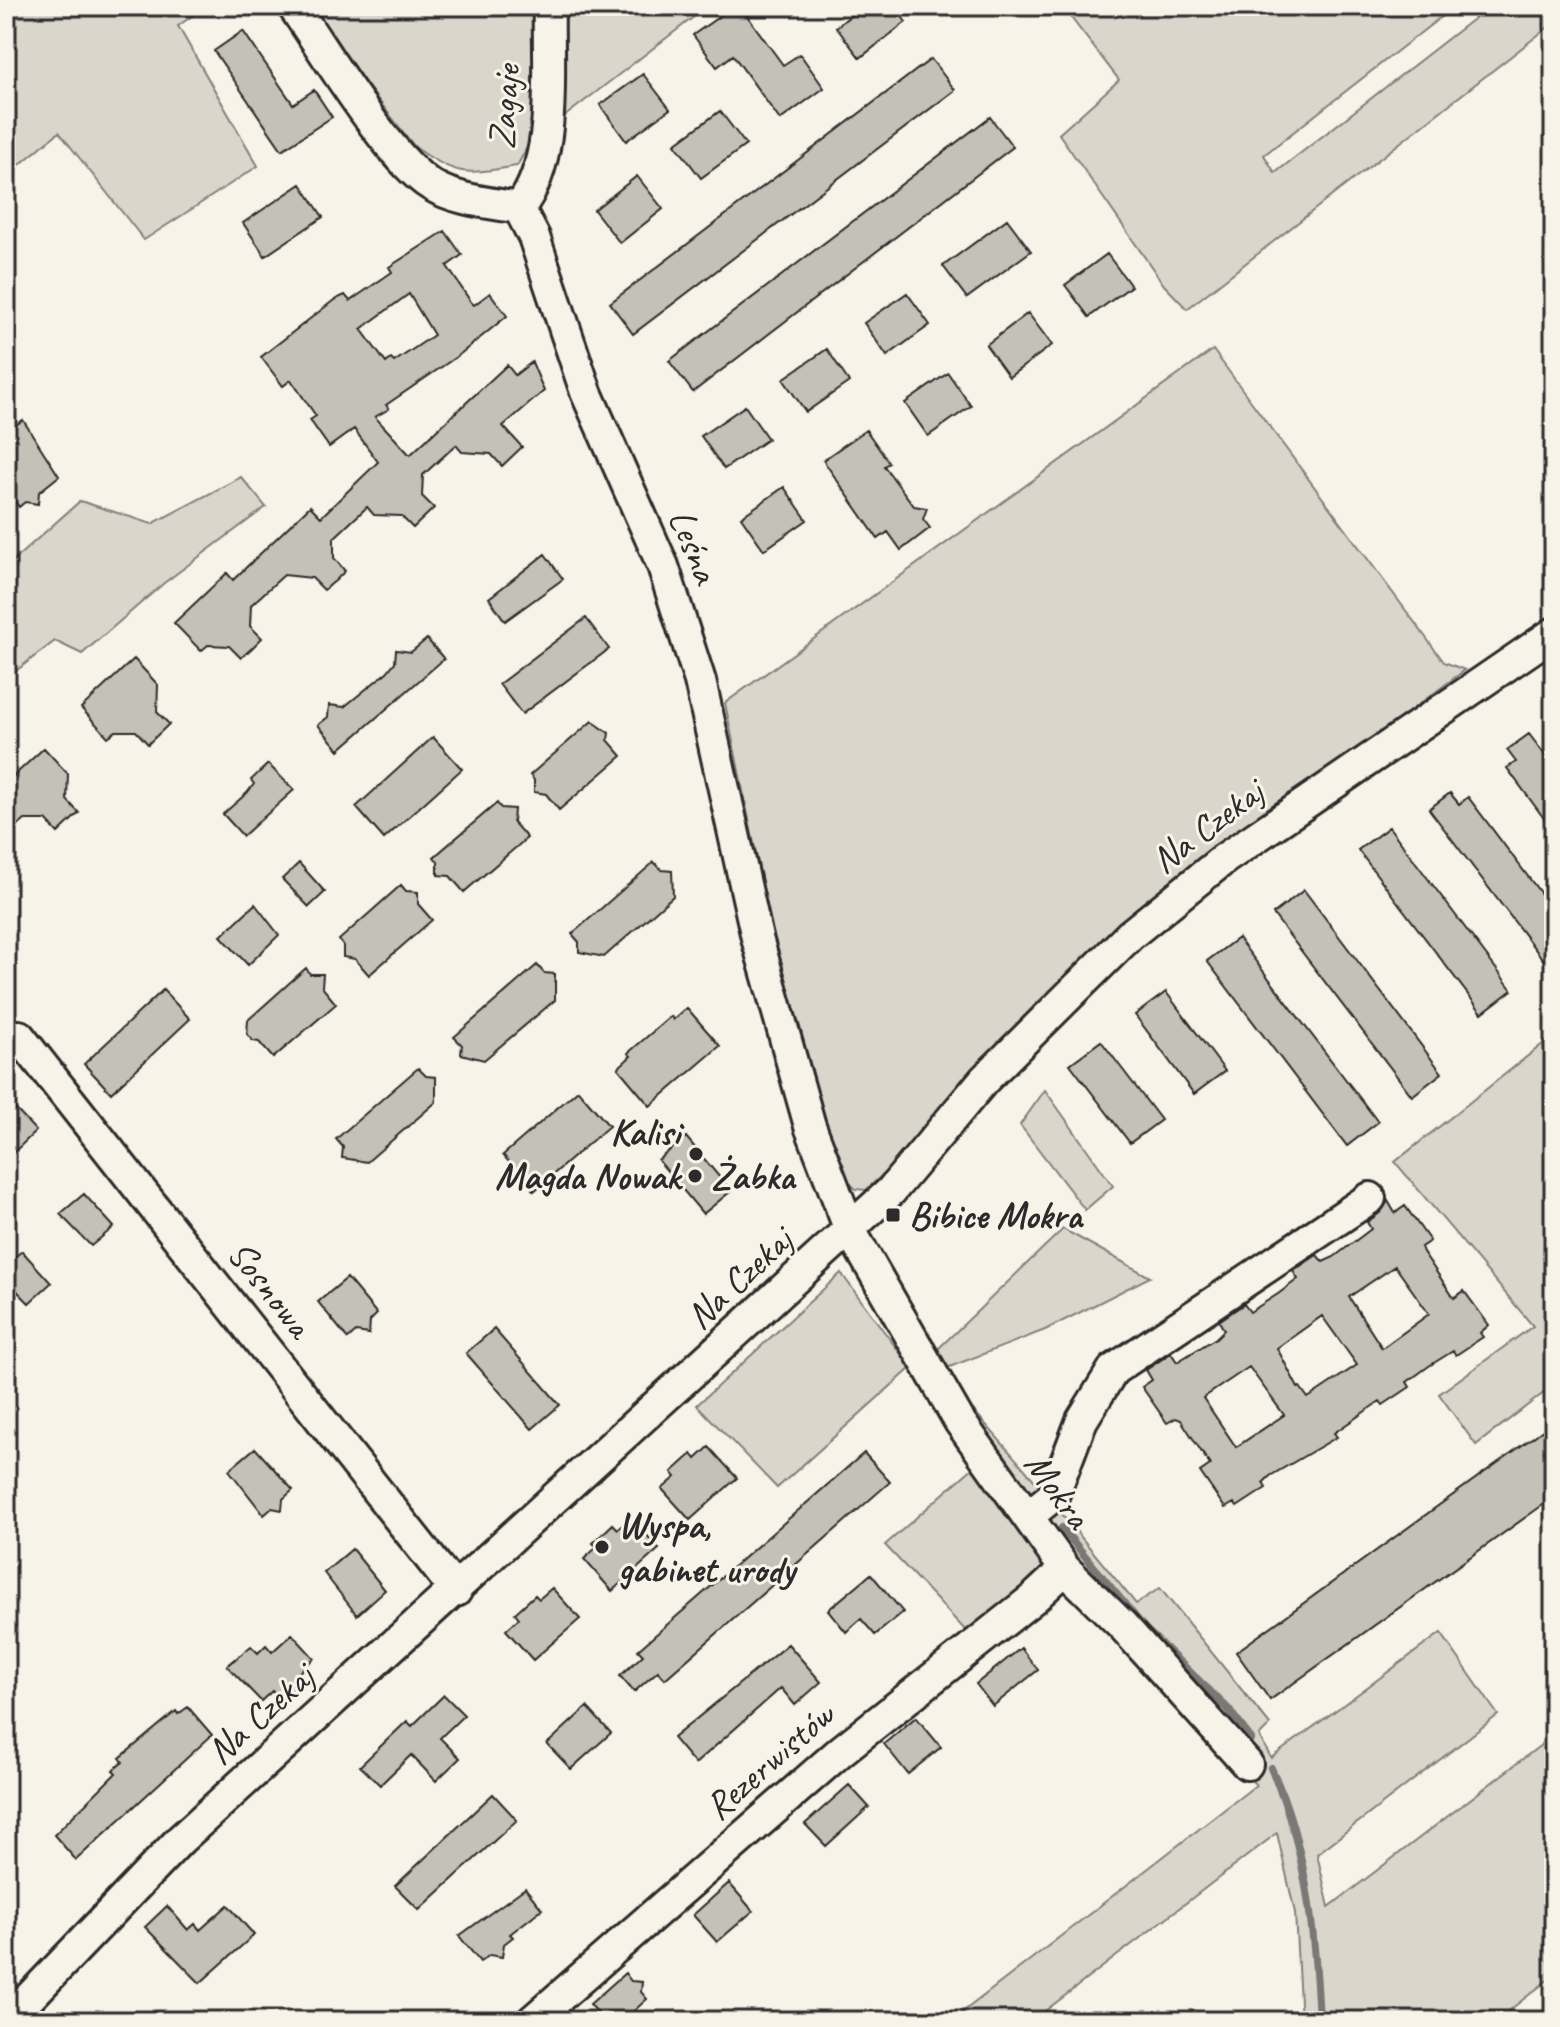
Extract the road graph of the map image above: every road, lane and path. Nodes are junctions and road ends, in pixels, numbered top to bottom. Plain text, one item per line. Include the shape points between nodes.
1 (293, 6) edge
2 (549, 6) edge
3 (519, 208) junction
4 (1554, 633) edge
5 (19, 1036) dead end
6 (1370, 1198) dead end
7 (850, 1230) junction
8 (1028, 1516) junction
9 (1065, 1569) junction
10 (456, 1591) junction
11 (1247, 1764) dead end
12 (7, 2021) edge
13 (532, 2021) edge

1 - 3 street via 403,161 431,185
2 - 3 street, Zagaje via 545,152 531,193
3 - 7 street, Leśna via 534,237 586,392 663,566 700,681 757,938 810,1126
4 - 7 street, Na Czekaj via 1224,859 1130,935 984,1080 891,1191
5 - 10 street, Sosnowa
6 - 8 street via 1113,1370 1082,1420 1053,1496
7 - 8 street, Mokra via 960,1422
7 - 10 street, Na Czekaj
8 - 9 street, Mokra
9 - 11 street, Mokra
9 - 13 street, Rezerwistów via 841,1751
10 - 12 street, Na Czekaj via 180,1840

